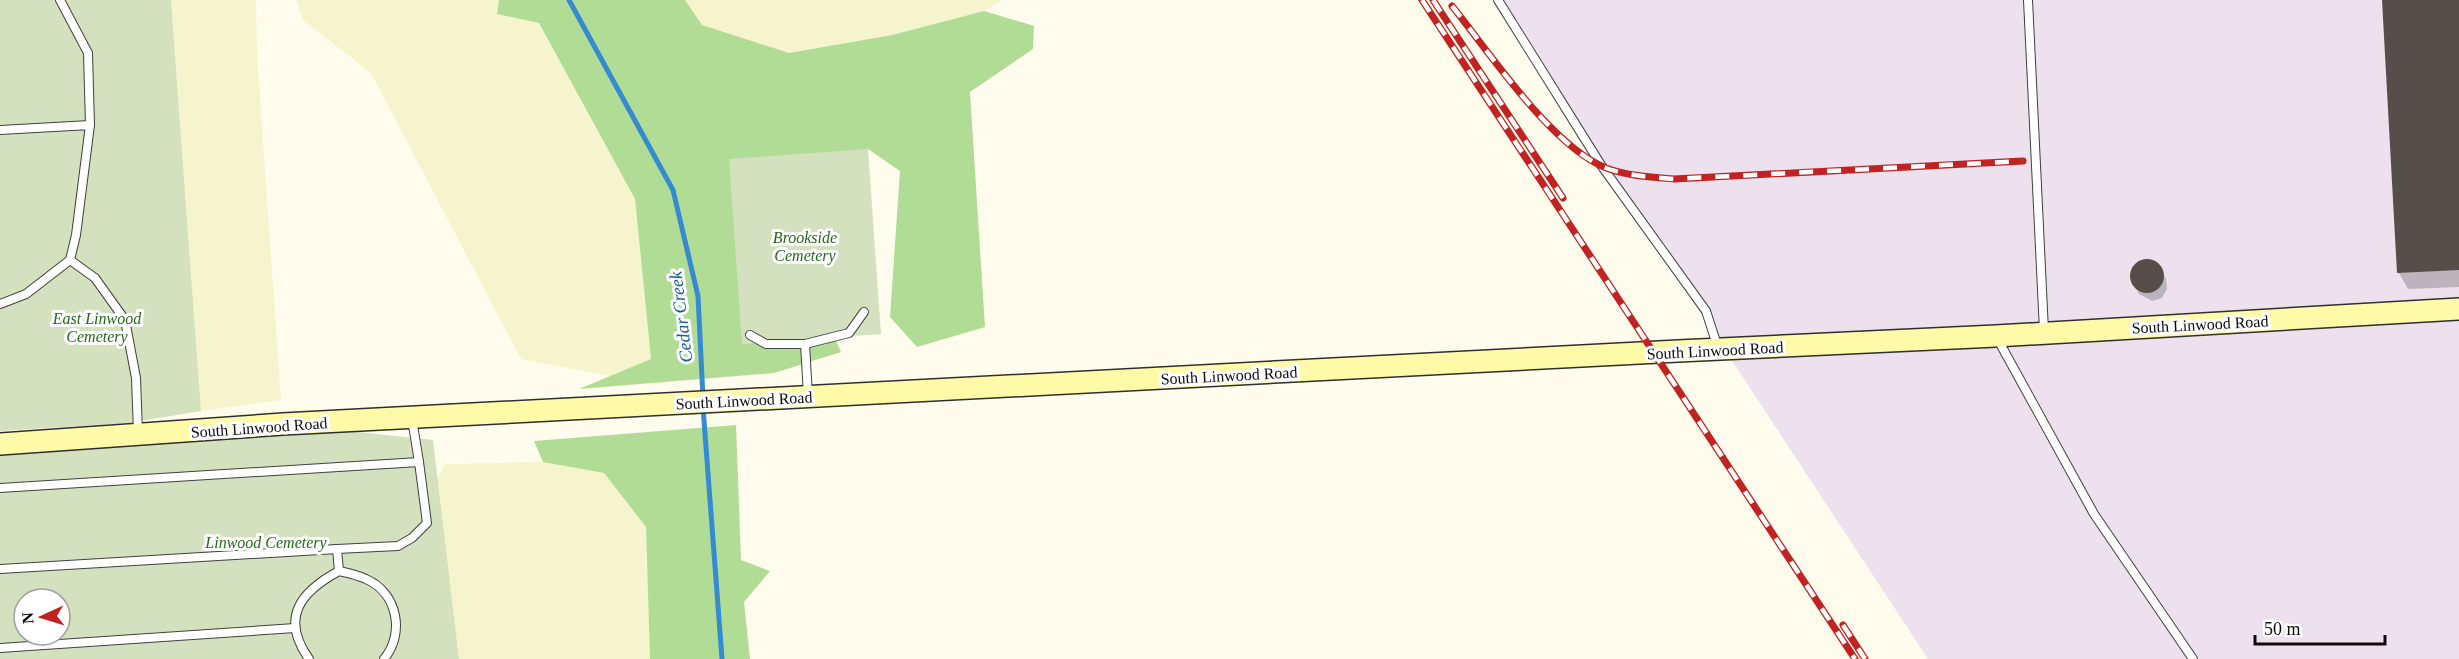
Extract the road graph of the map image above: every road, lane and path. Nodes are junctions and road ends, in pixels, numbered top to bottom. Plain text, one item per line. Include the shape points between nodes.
1 (60, 0) edge
2 (1498, 0) edge
3 (2028, 0) edge
4 (90, 125) junction
5 (0, 130) edge
6 (70, 260) junction
7 (0, 304) edge
8 (2459, 309) edge
9 (864, 312) dead end
10 (2044, 333) junction
11 (750, 335) dead end
12 (1996, 336) junction
13 (805, 344) junction
14 (1719, 349) junction
15 (808, 397) junction
16 (411, 419) junction
17 (138, 435) junction
18 (0, 444) edge
19 (419, 462) junction
20 (0, 489) edge
21 (337, 549) junction
22 (0, 569) edge
23 (339, 571) junction
24 (295, 628) junction
25 (0, 648) edge
26 (309, 659) edge
27 (384, 659) edge
28 (2193, 659) edge

1 - 4 lane via 88,53
2 - 14 lane via 1601,165 1706,311
3 - 10 lane
4 - 5 lane
4 - 6 lane
6 - 7 lane via 26,294
6 - 17 lane via 95,278 125,320 136,378
8 - 10 main road, South Linwood Road
9 - 13 lane via 849,333
10 - 12 main road, South Linwood Road
11 - 13 lane via 766,344
12 - 14 main road, South Linwood Road
12 - 28 lane via 2094,514
13 - 15 lane
14 - 15 main road, South Linwood Road
15 - 16 main road, South Linwood Road
16 - 17 main road, South Linwood Road
16 - 19 lane
17 - 18 main road, South Linwood Road
19 - 20 lane
19 - 21 lane via 427,523 398,546
21 - 22 lane
21 - 23 lane
23 - 24 lane via 302,598
23 - 27 lane via 368,579 389,599 396,627 393,644
24 - 25 lane
24 - 26 lane via 299,645

